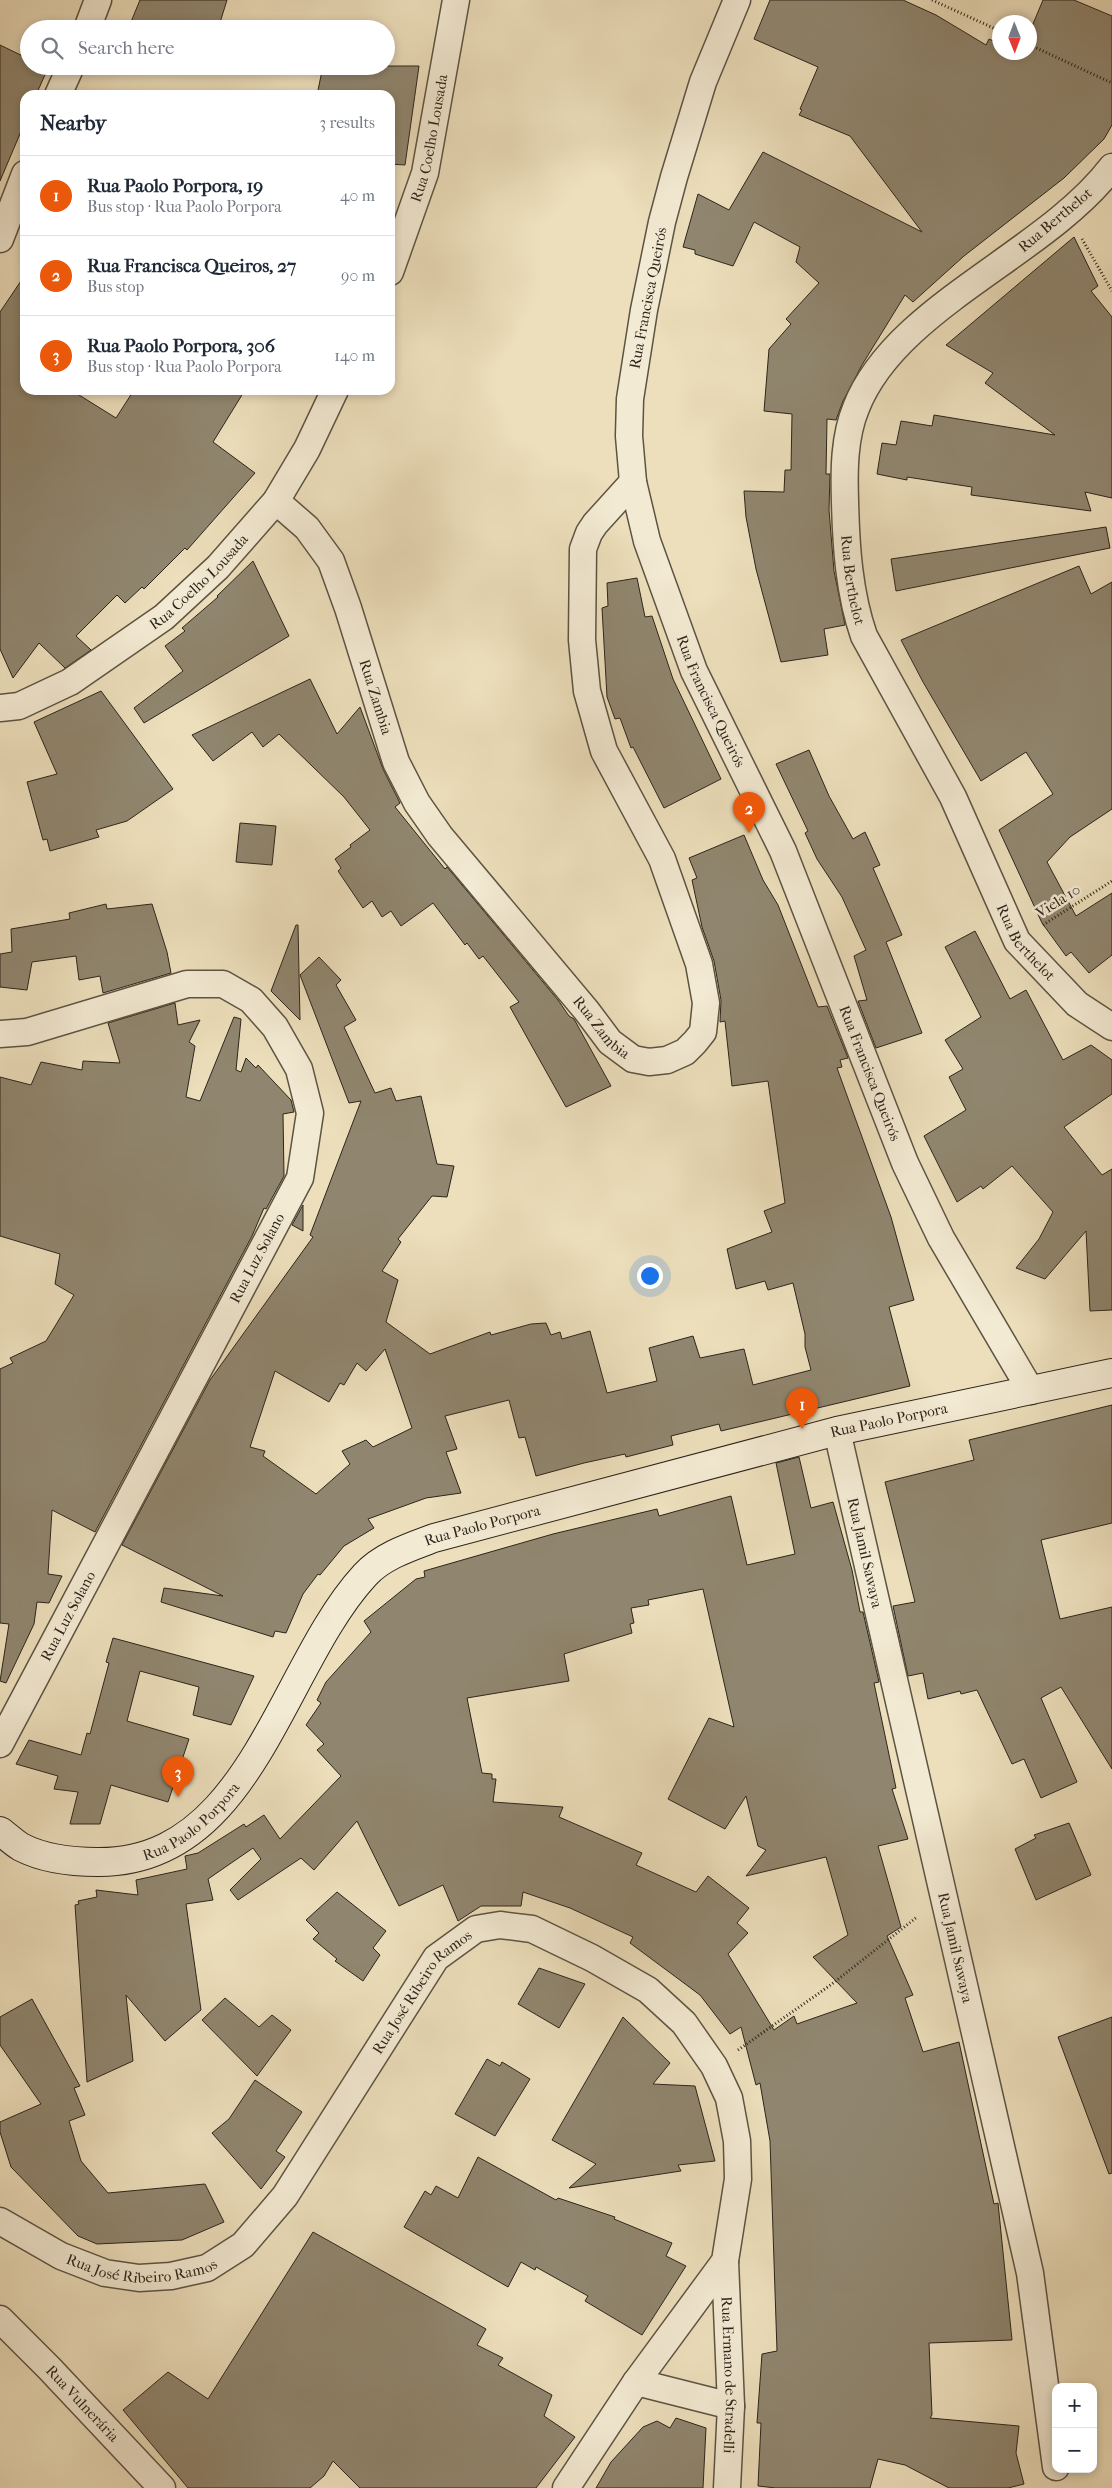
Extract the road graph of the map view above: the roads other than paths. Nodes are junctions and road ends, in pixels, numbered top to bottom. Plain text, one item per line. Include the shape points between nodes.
1 (98, 0) edge
2 (456, 0) edge
3 (737, 0) edge
4 (90, 20) edge
5 (67, 75) edge
6 (60, 90) edge
7 (1112, 167) edge
8 (20, 187) edge
9 (0, 239) edge
10 (395, 258) edge
11 (333, 395) edge
12 (633, 482) junction
13 (276, 501) junction
14 (0, 708) edge
15 (1112, 1028) edge
16 (0, 1034) edge
17 (1112, 1373) edge
18 (1031, 1391) junction
19 (837, 1431) junction
20 (0, 1744) edge
21 (0, 1831) edge
22 (0, 2221) edge
23 (725, 2261) junction
24 (0, 2319) edge
25 (636, 2382) junction
26 (731, 2406) junction
27 (1052, 2438) edge
28 (1057, 2473) edge
29 (162, 2488) edge
30 (566, 2488) edge
31 (727, 2488) edge
32 (1060, 2488) edge

1 - 4 street
2 - 10 street, Rua Coelho Lousada via 425,173
3 - 12 street, Rua Francisca Queirós via 703,82 660,232 630,400 628,436
5 - 6 street
7 - 15 street, Rua Berthelot via 1067,213 934,313 888,355 855,409 844,474 846,550 864,636 953,797 1017,941 1077,1004
8 - 9 street
11 - 13 street, Rua Coelho Lousada
12 - 13 street, Rua Zambia via 595,524 583,549 582,640 587,691 604,750 662,859 700,964 706,1003 703,1032 695,1042 685,1052 667,1060 648,1062 633,1059 610,1042 440,836 417,803 396,762 331,561 307,528
12 - 18 street, Rua Francisca Queirós via 647,541 694,671 783,851 905,1164 941,1238
13 - 14 street, Rua Coelho Lousada via 218,567 164,617 70,682 19,706
16 - 20 street, Rua Luz Solano via 27,1032 187,984 223,984 251,1000 276,1027 300,1068 310,1113 300,1178
17 - 18 street, Rua Paolo Porpora
18 - 19 street, Rua Paolo Porpora
19 - 21 street, Rua Paolo Porpora via 434,1538 400,1550 366,1574 344,1602 250,1766 211,1816 162,1850 122,1862 69,1862 22,1847
19 - 27 street, Rua Jamil Sawaya via 1030,2273
22 - 23 street, Rua José Ribeiro Ramos via 61,2256 105,2273 139,2278 171,2276 206,2268 243,2245 285,2196 436,1958 476,1929 500,1925 532,1930 592,1958 648,1990 684,2023 714,2066 729,2098 737,2141 738,2179
23 - 25 street, Rua José Ribeiro Ramos
23 - 26 street, Rua Ermano de Stradelli
24 - 29 street, Rua Vulnerária
25 - 26 street
25 - 30 street, Rua José Ribeiro Ramos
26 - 31 street, Rua Ermano de Stradelli
28 - 32 street, Rua Jamil Sawaya

